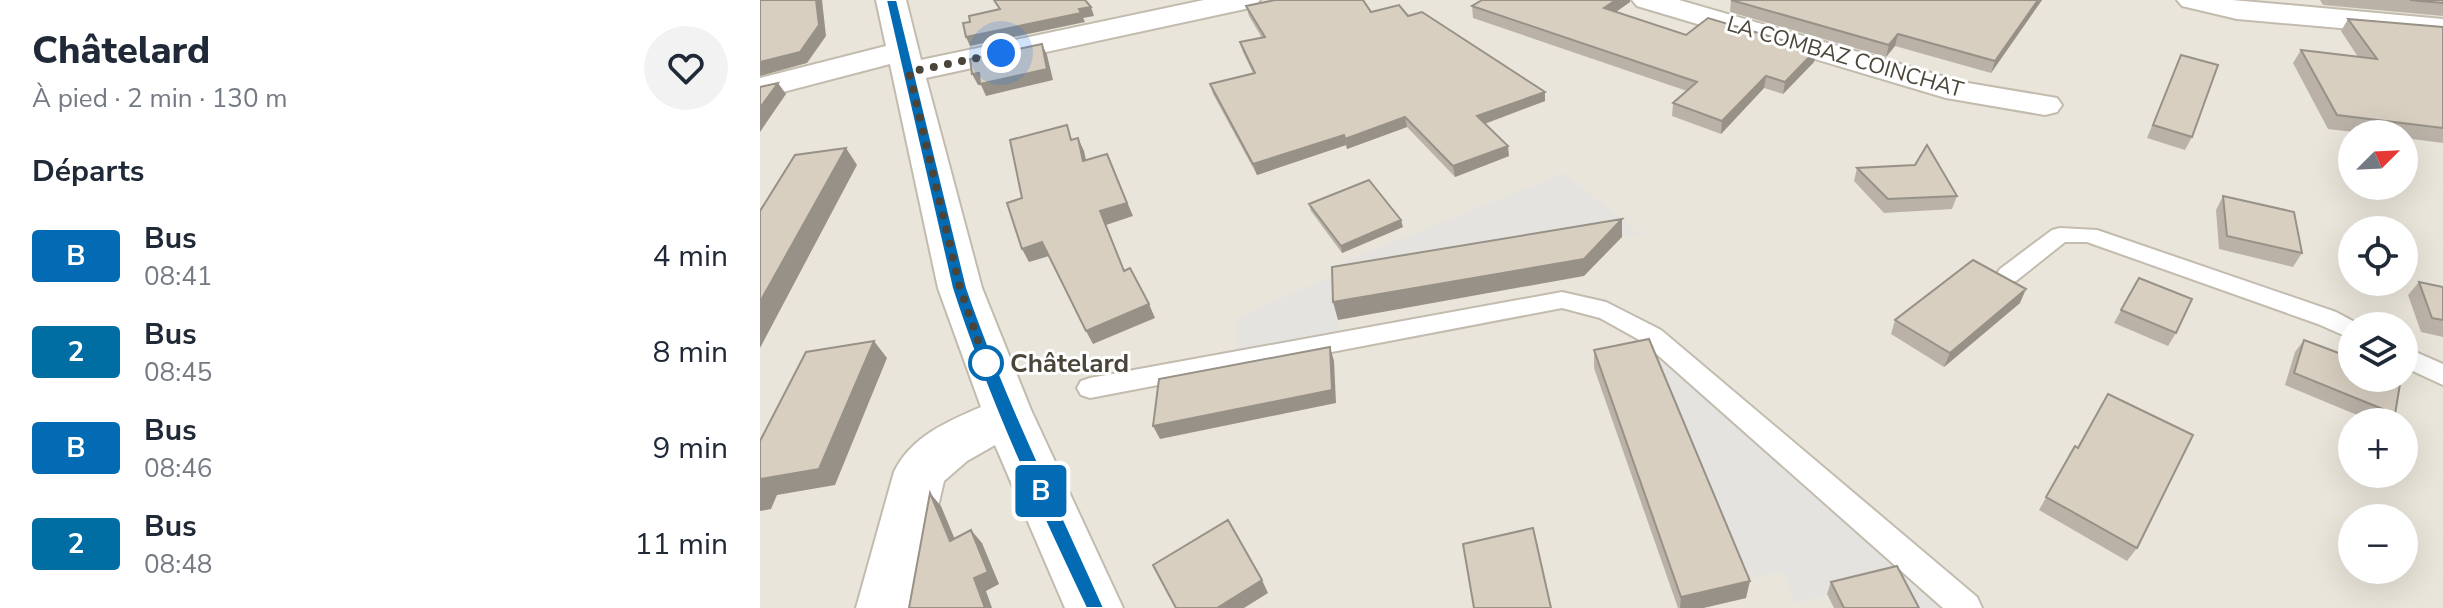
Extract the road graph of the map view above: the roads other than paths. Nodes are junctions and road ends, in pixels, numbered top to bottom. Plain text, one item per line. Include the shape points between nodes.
1 (891, 0) edge
2 (1245, 0) edge
3 (1647, 0) edge
4 (2192, 0) edge
5 (2434, 0) edge
6 (2443, 9) edge
7 (2443, 28) edge
8 (906, 62) junction
9 (760, 88) edge
10 (2045, 105) dead end
11 (2008, 275) edge
12 (2338, 323) edge
13 (2418, 363) edge
14 (2443, 375) edge
15 (1090, 388) dead end
16 (1007, 417) junction
17 (885, 608) edge
18 (1094, 608) edge
19 (1966, 608) edge

1 - 8 street
2 - 8 street
3 - 10 street, LA COMBAZ COINCHAT via 1958,91
4 - 7 street via 2237,10
5 - 6 street
8 - 9 street
8 - 16 street via 960,288
11 - 12 lane via 2060,235 2089,235
13 - 14 lane
15 - 19 lane via 1562,300 1581,302 1652,336
16 - 17 street via 949,445 920,472
16 - 18 street

